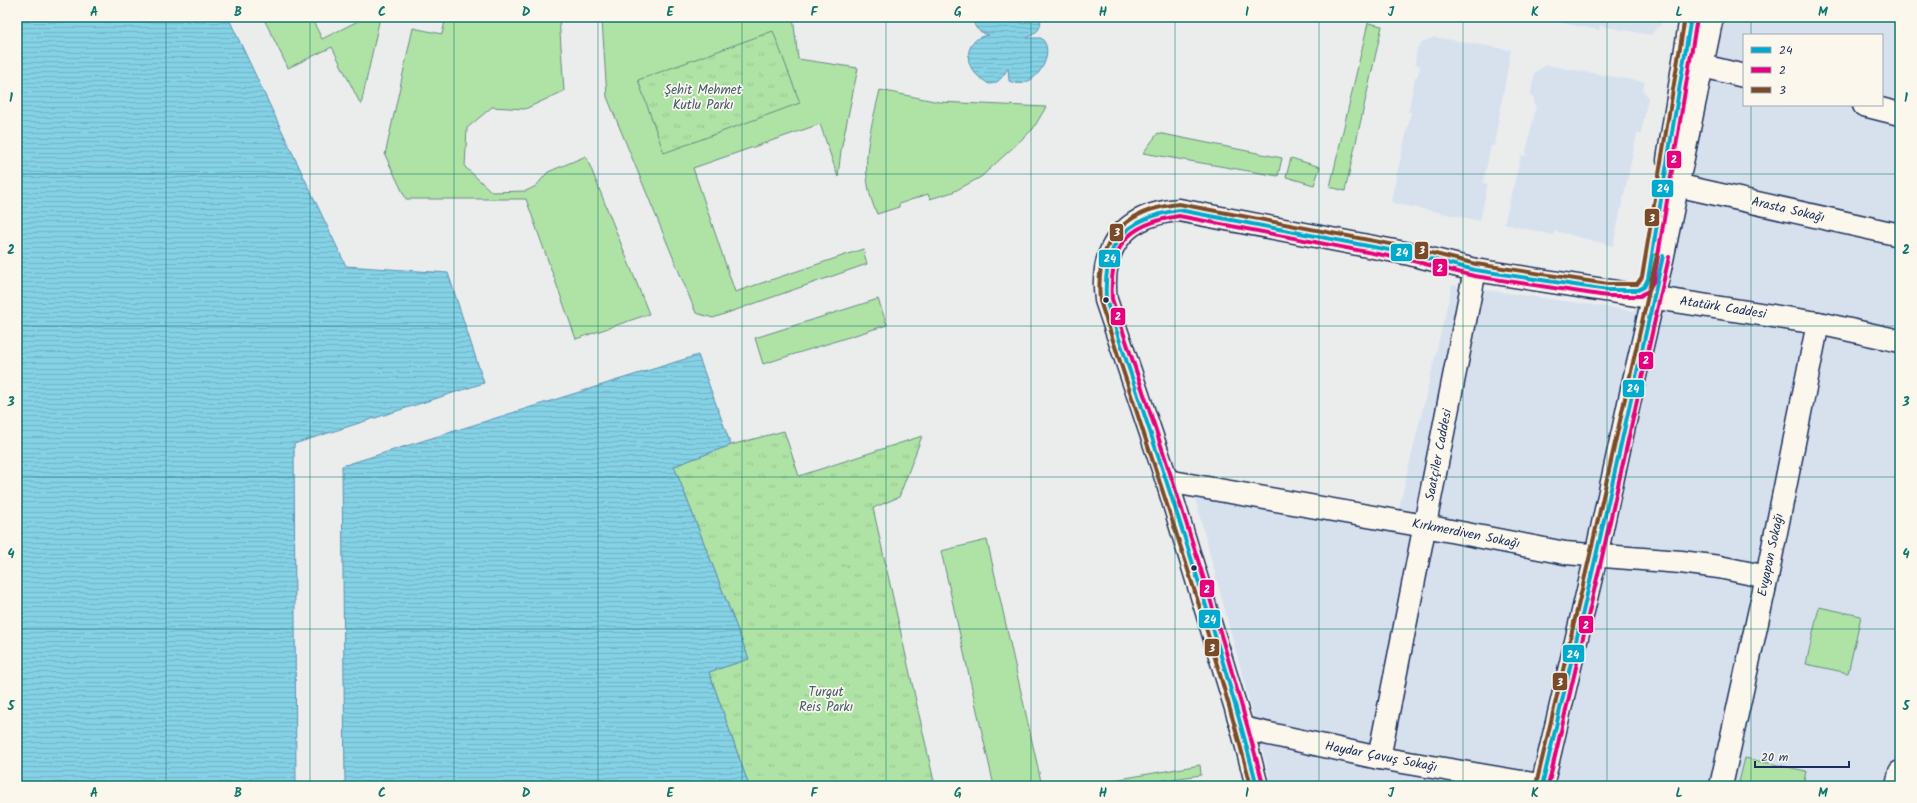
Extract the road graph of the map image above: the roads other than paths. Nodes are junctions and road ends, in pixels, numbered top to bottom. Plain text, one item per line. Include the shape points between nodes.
1 (1691, 17) edge
2 (1712, 17) edge
3 (1703, 66) junction
4 (1743, 76) edge
5 (1868, 106) edge
6 (1900, 114) edge
7 (1676, 185) junction
8 (1900, 235) edge
9 (1475, 270) junction
10 (1608, 290) junction
11 (1654, 297) junction
12 (1818, 323) junction
13 (1900, 342) edge
14 (1167, 481) junction
15 (1425, 526) junction
16 (1596, 556) junction
17 (1767, 577) junction
18 (1242, 728) junction
19 (1379, 758) junction
20 (1900, 772) edge
21 (1257, 786) edge
22 (1543, 786) edge
23 (1721, 786) edge
24 (1897, 786) edge

1 - 10 main road via 1648,279 1644,287 1638,290
2 - 3 main road
3 - 4 main road
3 - 7 main road
5 - 6 main road
7 - 8 main road, Arasta Sokağı
7 - 11 main road
9 - 10 main road, Atatürk Caddesi
9 - 14 main road, Atatürk Caddesi via 1410,254 1179,210 1145,216 1131,225 1118,238 1110,252 1105,268 1106,300
9 - 15 main road, Saatçiler Caddesi
10 - 11 main road, Atatürk Caddesi
11 - 12 main road, Atatürk Caddesi
11 - 16 main road
12 - 13 main road, Atatürk Caddesi
12 - 17 main road, Evyapan Sokağı
14 - 15 main road, Kırkmerdiven Sokağı
14 - 18 main road, Atatürk Caddesi
15 - 16 main road, Kırkmerdiven Sokağı via 1565,553
15 - 19 main road, Saatçiler Caddesi
16 - 17 main road, Kırkmerdiven Sokağı via 1681,562
16 - 22 main road
17 - 23 main road, Evyapan Sokağı
18 - 19 main road, Haydar Çavuş Sokağı
18 - 21 main road, Atatürk Caddesi
19 - 22 main road, Haydar Çavuş Sokağı
20 - 24 main road

